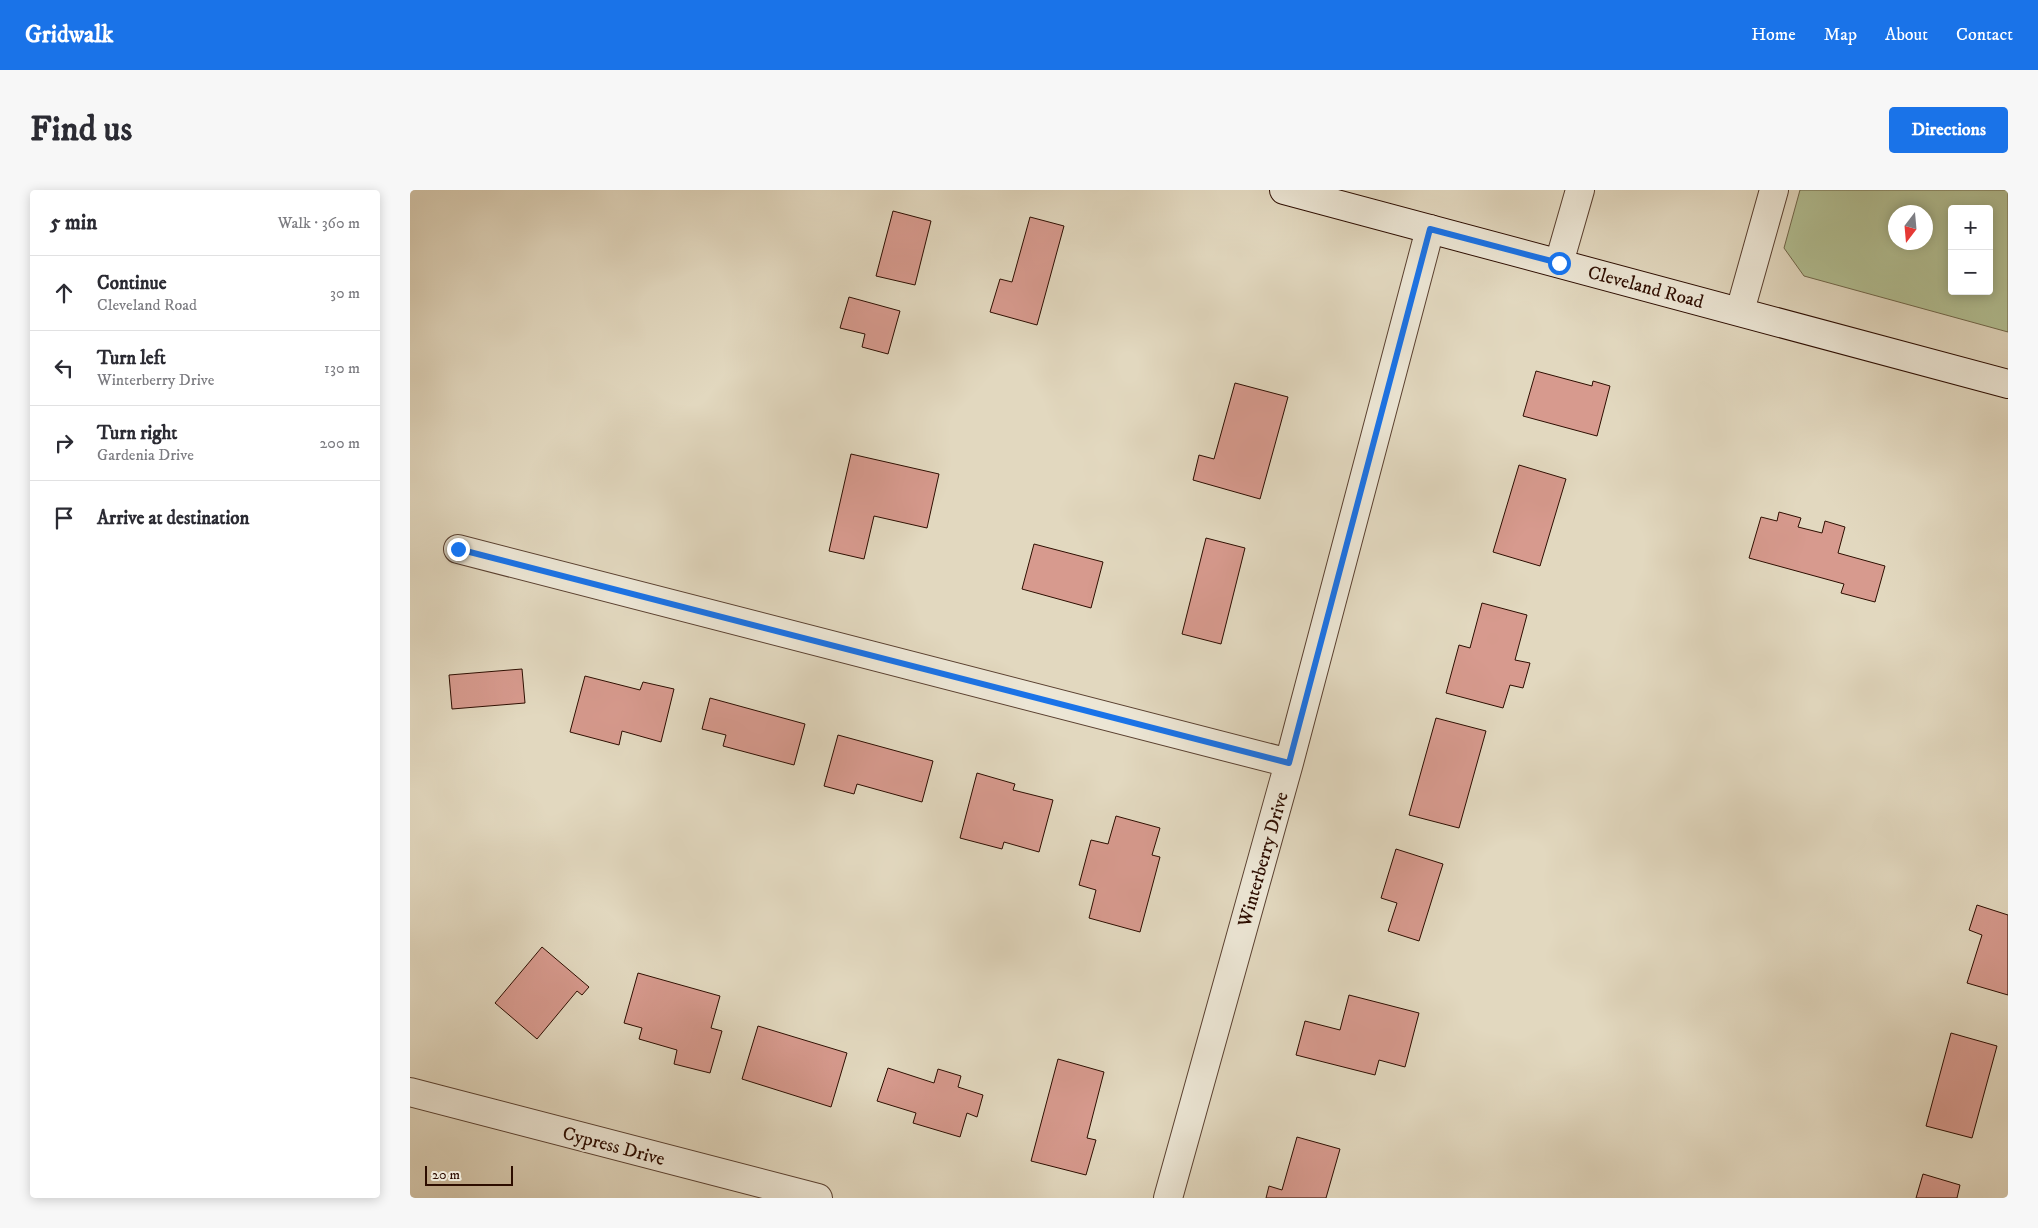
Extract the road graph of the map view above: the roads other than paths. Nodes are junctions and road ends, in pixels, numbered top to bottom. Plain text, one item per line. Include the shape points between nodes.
1 (1284, 190) edge
2 (1580, 190) edge
3 (1774, 190) edge
4 (1430, 229) junction
5 (1559, 263) junction
6 (1740, 311) junction
7 (2008, 384) edge
8 (458, 549) dead end
9 (1289, 763) junction
10 (410, 1092) edge
11 (818, 1198) edge
12 (1168, 1198) edge

1 - 4 street, Cleveland Road
2 - 5 street
3 - 6 street
4 - 5 street, Cleveland Road
4 - 9 street, Winterberry Drive
5 - 6 street, Cleveland Road
6 - 7 street, Cleveland Road
8 - 9 street
9 - 12 street, Winterberry Drive
10 - 11 street, Cypress Drive

